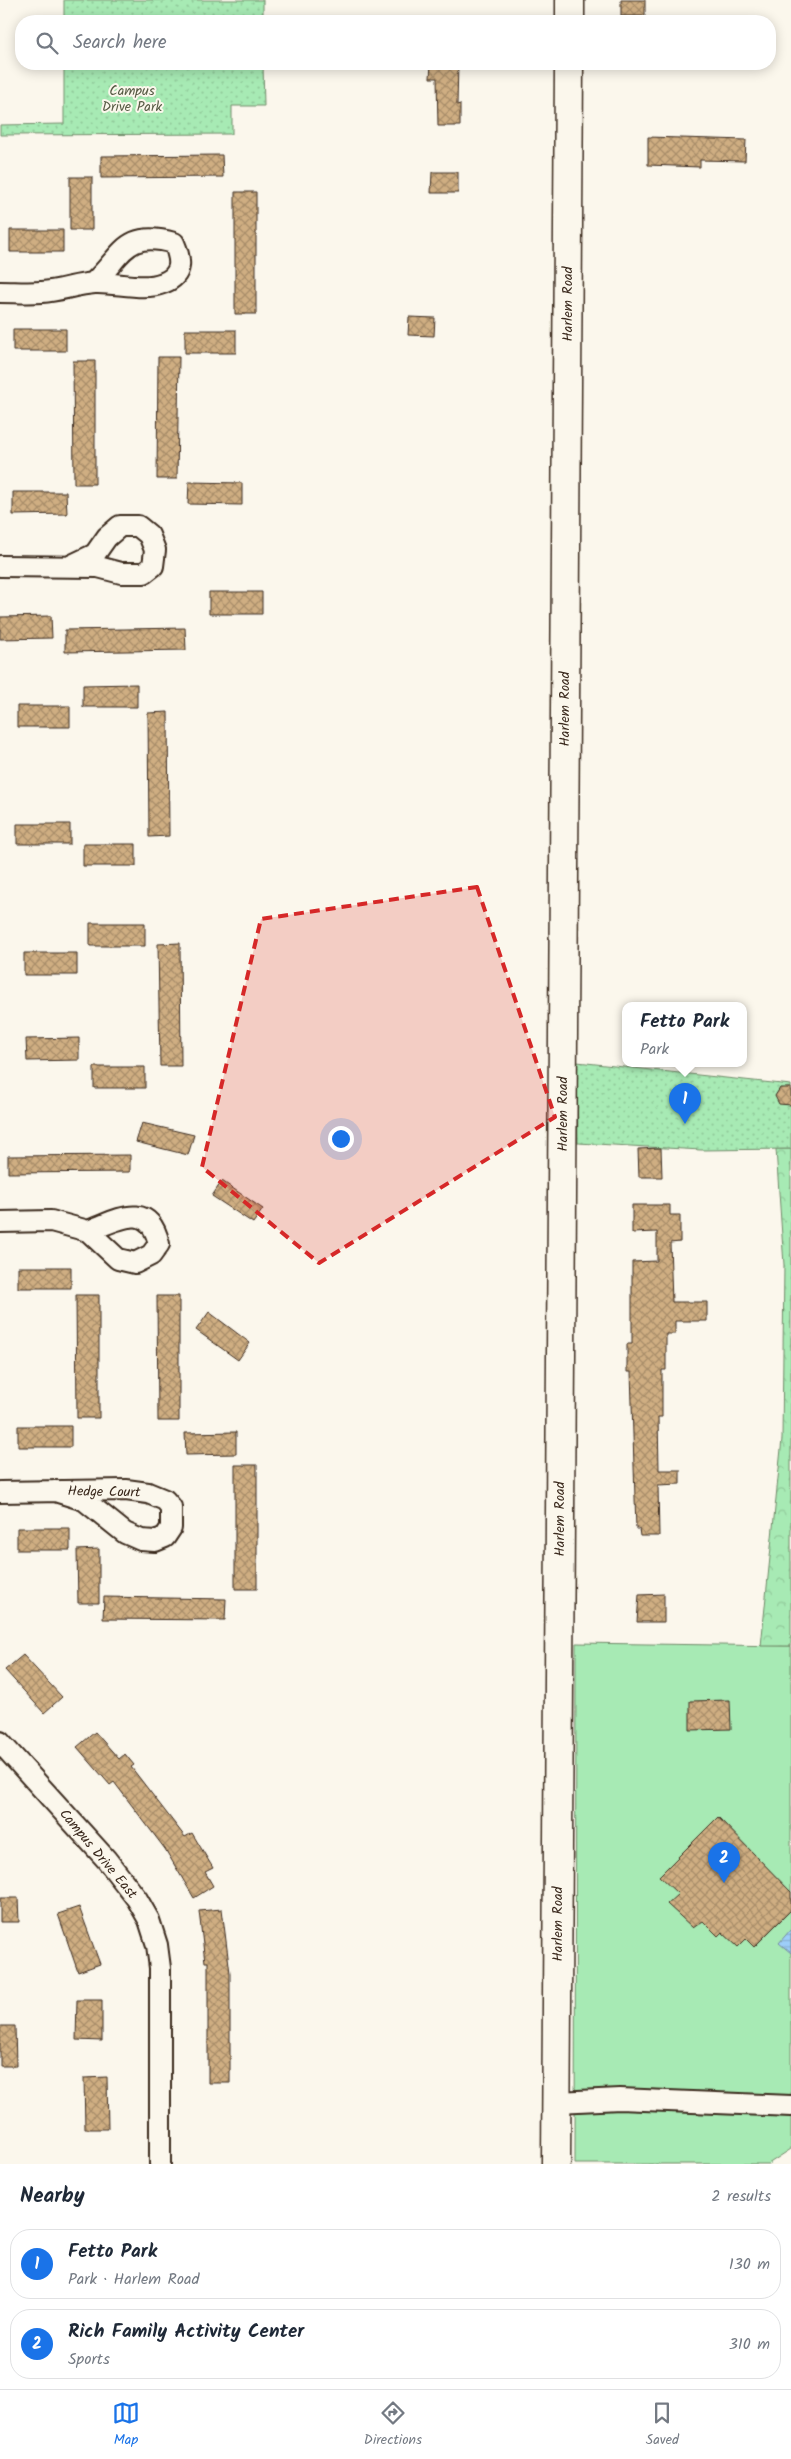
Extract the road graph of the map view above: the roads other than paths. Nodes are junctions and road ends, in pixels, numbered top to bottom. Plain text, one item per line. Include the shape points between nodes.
1 (570, 0) edge
2 (570, 15) edge
3 (569, 70) edge
4 (93, 284) dead end
5 (0, 292) edge
6 (0, 566) edge
7 (72, 566) dead end
8 (0, 1222) edge
9 (88, 1231) dead end
10 (55, 1491) junction
11 (0, 1492) edge
12 (0, 1742) edge
13 (557, 2102) junction
14 (791, 2106) edge
15 (160, 2164) edge
16 (556, 2164) edge

1 - 2 main road
3 - 13 main road, Harlem Road
4 - 5 street via 42,292
6 - 7 street
8 - 9 street via 51,1222
10 - 10 street, Hedge Court via 84,1500 124,1533 141,1540 154,1541 165,1537 172,1528 171,1507 166,1500 148,1493 126,1490
10 - 11 street, Hedge Court
12 - 15 street, Campus Drive East via 106,1859 149,1920 160,1968
13 - 14 street via 620,2099
13 - 16 main road, Harlem Road

